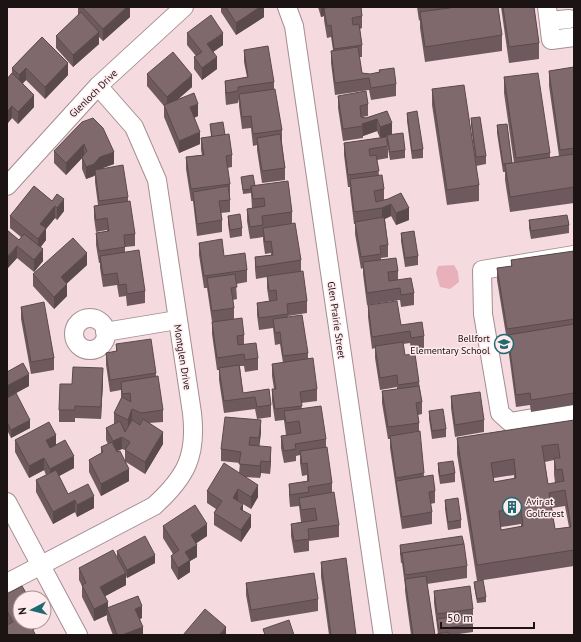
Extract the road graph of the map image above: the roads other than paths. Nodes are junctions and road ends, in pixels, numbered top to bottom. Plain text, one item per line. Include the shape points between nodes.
1 (184, 7) edge
2 (287, 7) edge
3 (548, 14) edge
4 (569, 19) dead end
5 (574, 37) edge
6 (98, 86) junction
7 (7, 186) edge
8 (574, 255) edge
9 (177, 320) junction
10 (105, 332) dead end
11 (574, 411) edge
12 (7, 502) edge
13 (40, 565) junction
14 (7, 583) edge
15 (78, 635) edge
16 (383, 635) edge

1 - 6 street, Glenloch Drive
2 - 16 street, Glen Prairie Street via 294,26
3 - 4 street
3 - 5 street via 551,40
6 - 7 street, Glenloch Drive
6 - 9 street, Montglen Drive via 134,127 156,180
8 - 11 street via 482,270 483,314 500,413 510,422
9 - 10 street
9 - 13 street, Montglen Drive via 194,435 191,454 182,476 154,506
12 - 13 street
13 - 14 street, Montglen Drive
13 - 15 street

